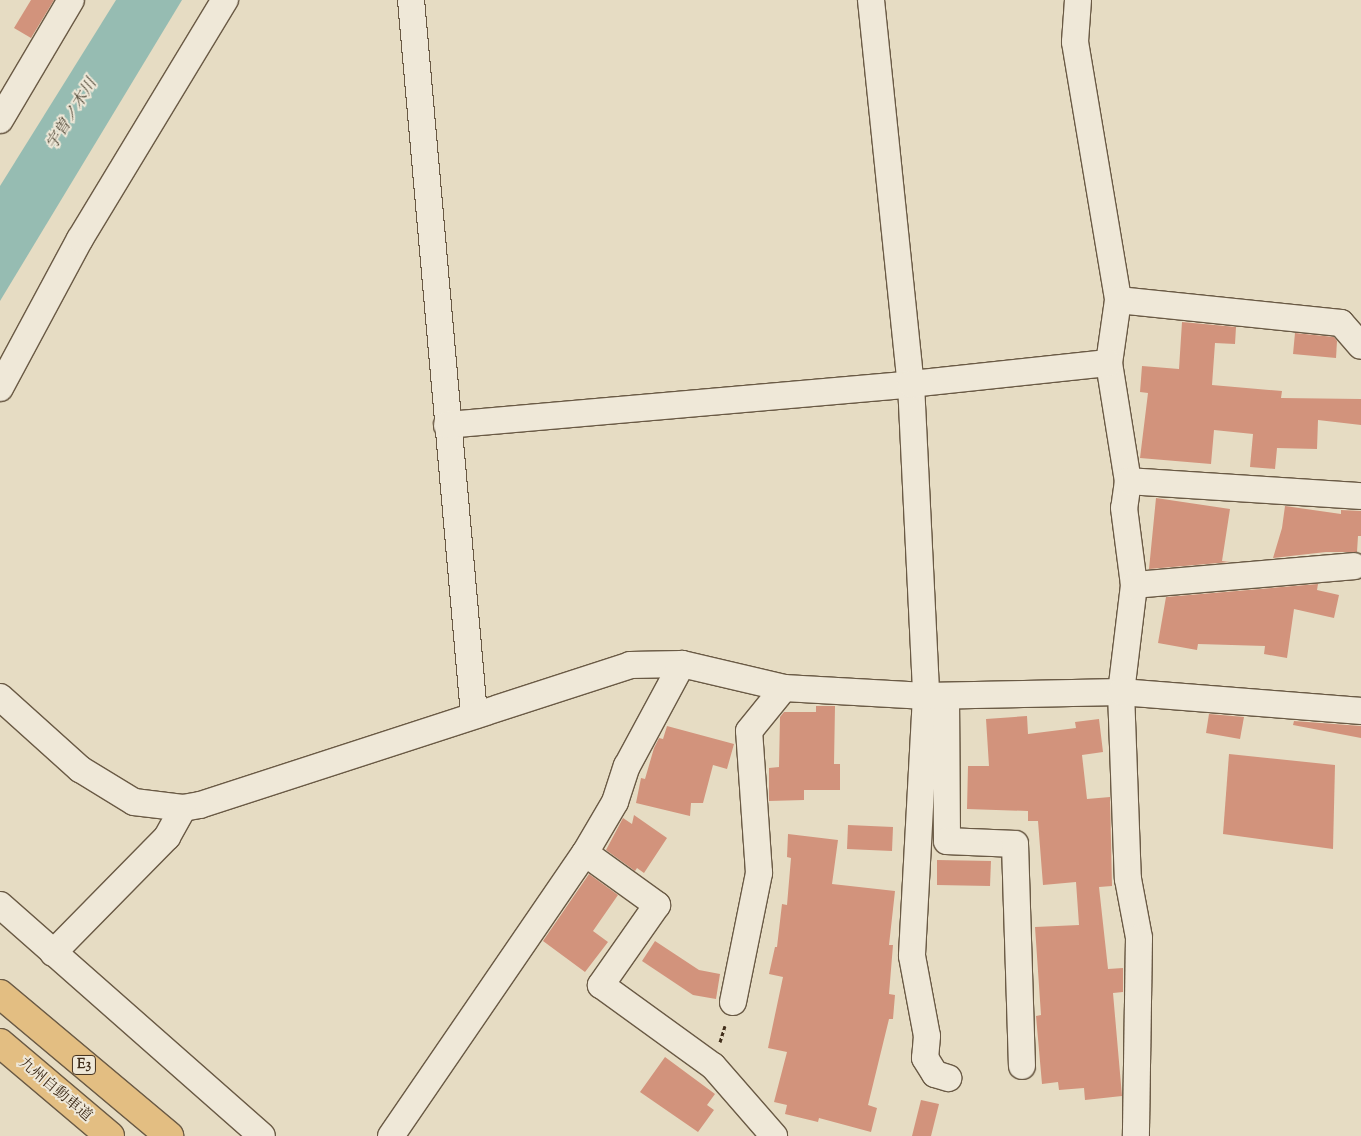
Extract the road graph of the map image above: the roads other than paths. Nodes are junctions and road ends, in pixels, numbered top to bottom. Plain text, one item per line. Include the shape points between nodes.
1 (71, 0) edge
2 (225, 0) edge
3 (412, 0) edge
4 (872, 0) edge
5 (1078, 0) edge
6 (0, 120) edge
7 (1118, 300) junction
8 (1361, 346) edge
9 (1109, 363) junction
10 (911, 384) junction
11 (0, 388) edge
12 (447, 425) junction
13 (1128, 481) junction
14 (1361, 496) edge
15 (1354, 566) dead end
16 (1134, 585) junction
17 (682, 664) junction
18 (784, 688) junction
19 (1121, 692) junction
20 (936, 696) junction
21 (0, 697) edge
22 (1361, 711) edge
23 (474, 715) junction
24 (183, 808) junction
25 (585, 853) junction
26 (0, 904) edge
27 (53, 953) junction
28 (0, 994) edge
29 (733, 1002) road end
30 (0, 1043) edge
31 (1022, 1066) dead end
32 (948, 1078) dead end
33 (110, 1136) edge
34 (169, 1136) edge
35 (262, 1136) edge
36 (391, 1136) edge
37 (774, 1136) edge
38 (1136, 1136) edge

1 - 6 street
2 - 11 street via 80,239
3 - 12 street
4 - 10 street
5 - 7 street via 1075,42
7 - 8 street via 1341,324
7 - 9 street
9 - 10 street
9 - 13 street
10 - 12 street
10 - 20 street
12 - 23 street
13 - 14 street
13 - 16 street via 1124,508
15 - 16 street
16 - 19 street
17 - 18 street
17 - 23 street via 630,665
17 - 25 street via 627,766 614,802
18 - 20 street
18 - 29 street via 749,731 759,873
19 - 20 street
19 - 22 street
19 - 38 street via 1128,879 1139,938
20 - 31 street via 947,840 1015,844
20 - 32 street via 912,956 927,1036 925,1058 935,1074
21 - 24 street via 80,769 134,802
23 - 24 street
24 - 27 street via 168,837
25 - 36 street
25 - 37 street via 657,905 601,985 713,1066
26 - 27 street
27 - 35 street
28 - 34 highway, E3
30 - 33 highway, 九州自動車道 / E3

